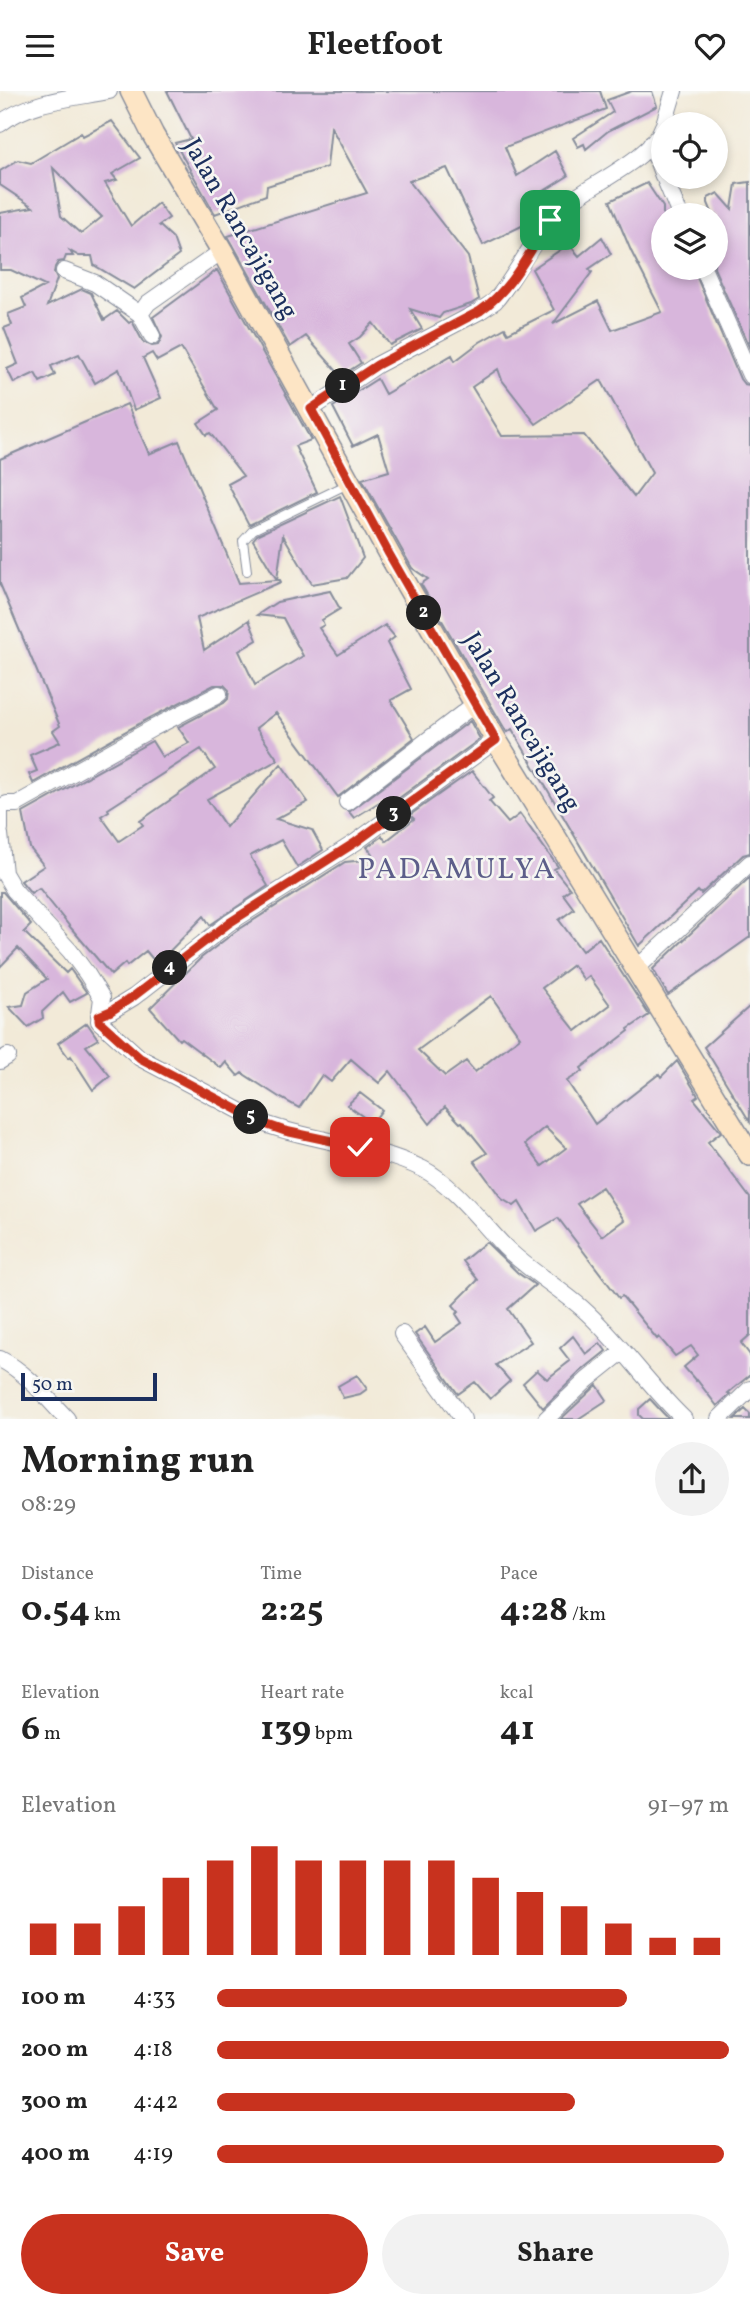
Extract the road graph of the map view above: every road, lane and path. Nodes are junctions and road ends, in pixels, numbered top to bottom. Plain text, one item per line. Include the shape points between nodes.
1 (109, 91) edge
2 (131, 91) edge
3 (674, 91) edge
4 (668, 112) edge
5 (0, 124) edge
6 (651, 144) edge
7 (222, 251) junction
8 (64, 271) dead end
9 (708, 280) edge
10 (140, 314) junction
11 (152, 336) dead end
12 (750, 375) edge
13 (311, 409) junction
14 (350, 483) junction
15 (247, 571) dead end
16 (219, 694) dead end
17 (476, 703) junction
18 (496, 740) junction
19 (347, 802) dead end
20 (0, 832) edge
21 (750, 863) edge
22 (637, 968) junction
23 (99, 1016) junction
24 (750, 1155) edge
25 (402, 1333) dead end
26 (622, 1352) junction
27 (0, 1359) edge
28 (750, 1389) edge
29 (720, 1418) edge
30 (66, 1419) edge
31 (463, 1419) edge
32 (546, 1419) edge
33 (684, 1419) edge

1 - 5 street via 26,109
2 - 7 main road, Jalan Rancajigang
3 - 4 street
6 - 13 street via 559,210 495,301 377,365
7 - 10 street via 162,292
7 - 13 main road, Jalan Rancajigang
8 - 10 street via 96,283
9 - 12 street
10 - 11 street
13 - 14 main road, Jalan Rancajigang
14 - 15 lane via 253,530 243,541
14 - 17 main road, Jalan Rancajigang
16 - 20 street via 0,807
17 - 18 main road, Jalan Rancajigang
17 - 19 street
18 - 22 main road, Jalan Rancajigang
18 - 23 street via 356,842 229,923 134,996
20 - 23 street via 4,873 87,974 102,998
21 - 22 street
22 - 24 main road, Jalan Rancajigang
23 - 26 street via 140,1058 265,1124 360,1147 425,1170 442,1181 506,1248 582,1308
25 - 31 street
26 - 32 street
26 - 33 street
27 - 30 street
28 - 29 street

